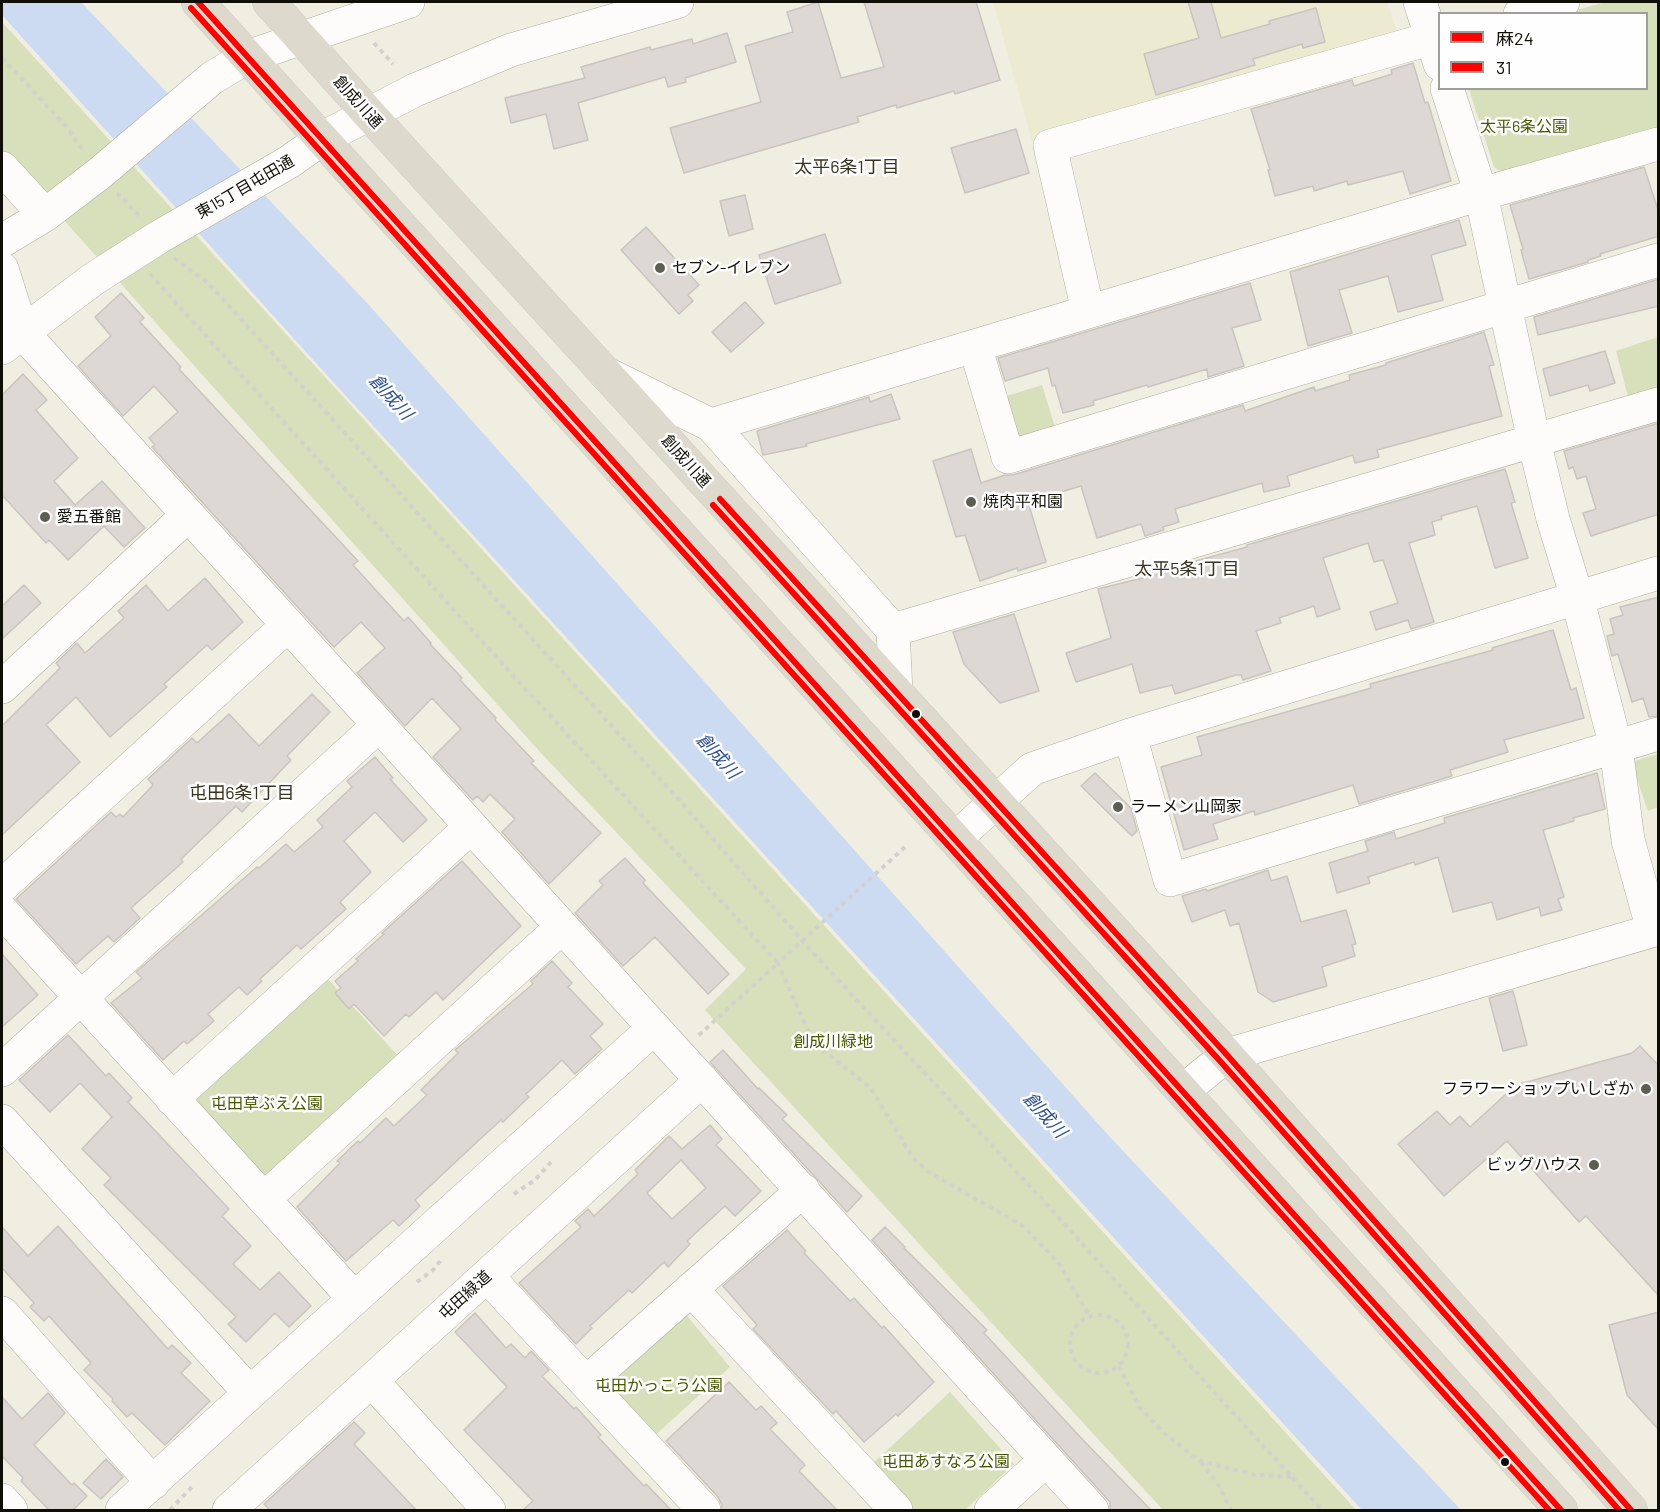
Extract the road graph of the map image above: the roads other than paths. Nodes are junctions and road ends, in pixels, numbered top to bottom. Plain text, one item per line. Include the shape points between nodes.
1 (198, 2) edge
2 (269, 2) edge
3 (408, 2) edge
4 (677, 2) edge
5 (1420, 2) edge
6 (1563, 2) edge
7 (1527, 12) edge
8 (302, 38) junction
9 (1437, 46) edge
10 (247, 57) junction
11 (1448, 90) edge
12 (369, 114) junction
13 (323, 138) junction
14 (1659, 144) edge
15 (2, 168) edge
16 (1481, 194) junction
17 (45, 215) junction
18 (2, 241) edge
19 (1659, 260) edge
20 (2, 269) edge
21 (1506, 307) junction
22 (1088, 311) junction
23 (12, 340) edge
24 (975, 346) junction
25 (605, 373) junction
26 (1659, 404) edge
27 (711, 425) junction
28 (1534, 441) junction
29 (188, 515) junction
30 (1659, 573) edge
31 (1577, 597) junction
32 (288, 625) junction
33 (893, 630) junction
34 (2, 687) edge
35 (896, 692) junction
36 (379, 725) junction
37 (1659, 734) edge
38 (1130, 735) junction
39 (1616, 747) junction
40 (996, 801) junction
41 (471, 827) junction
42 (955, 839) junction
43 (2, 886) edge
44 (2, 911) edge
45 (562, 927) junction
46 (1656, 929) edge
47 (80, 998) junction
48 (654, 1028) junction
49 (1227, 1054) junction
50 (2, 1070) edge
51 (702, 1080) junction
52 (1183, 1091) junction
53 (172, 1099) junction
54 (2, 1121) edge
55 (803, 1190) junction
56 (264, 1199) junction
57 (487, 1276) junction
58 (691, 1289) junction
59 (354, 1298) junction
60 (2, 1313) edge
61 (372, 1381) junction
62 (587, 1382) junction
63 (250, 1393) junction
64 (1046, 1460) junction
65 (153, 1483) junction
66 (2, 1500) edge
67 (11, 1510) edge
68 (122, 1510) edge
69 (229, 1510) edge
70 (489, 1510) edge
71 (704, 1510) edge
72 (896, 1510) edge
73 (991, 1510) edge
74 (1092, 1510) edge
75 (1561, 1510) edge
76 (1631, 1510) edge

1 - 10 highway
2 - 8 highway, 創成川通
3 - 8 street
4 - 12 street, 東15丁目屯田通 via 511,50 459,70
5 - 9 street
6 - 7 street
8 - 10 street
8 - 12 highway, 創成川通
9 - 22 street via 1050,146
10 - 13 highway
10 - 17 street via 212,78
11 - 16 street
12 - 13 street, 東15丁目屯田通
12 - 25 highway, 創成川通
13 - 23 street, 東15丁目屯田通 via 160,235
13 - 42 highway
14 - 16 street
15 - 17 street
16 - 21 street
16 - 22 street
17 - 18 street
19 - 21 street
20 - 23 street
21 - 24 street via 1008,457
21 - 28 street
22 - 24 street
23 - 29 street
24 - 27 street
25 - 27 street
25 - 35 highway, 創成川通
26 - 28 street
27 - 33 street
28 - 31 street
28 - 33 street
29 - 32 street
29 - 34 street
30 - 31 street
31 - 38 street
31 - 39 street
32 - 36 street
32 - 43 street
33 - 35 street
35 - 40 highway, 創成川通
36 - 41 street
36 - 47 street
37 - 39 street
38 - 39 street via 1170,880
38 - 40 street via 1032,769
39 - 46 street via 1628,840
40 - 42 street
40 - 49 highway, 創成川通
41 - 45 street
41 - 53 street
42 - 52 highway
44 - 47 street
45 - 48 street
45 - 56 street
46 - 49 street
47 - 50 street
47 - 53 street
48 - 51 street
48 - 59 street
49 - 52 street
49 - 76 highway, 創成川通
51 - 55 street
51 - 57 street, 屯田緑道
52 - 75 highway
53 - 56 street
54 - 63 street
55 - 58 street
55 - 64 street
56 - 59 street
57 - 61 street, 屯田緑道
57 - 62 street
58 - 62 street
58 - 72 street
59 - 63 street
60 - 65 street
61 - 69 street, 屯田緑道
61 - 70 street
62 - 71 street
63 - 65 street
64 - 73 street
64 - 74 street
65 - 68 street
66 - 67 street

